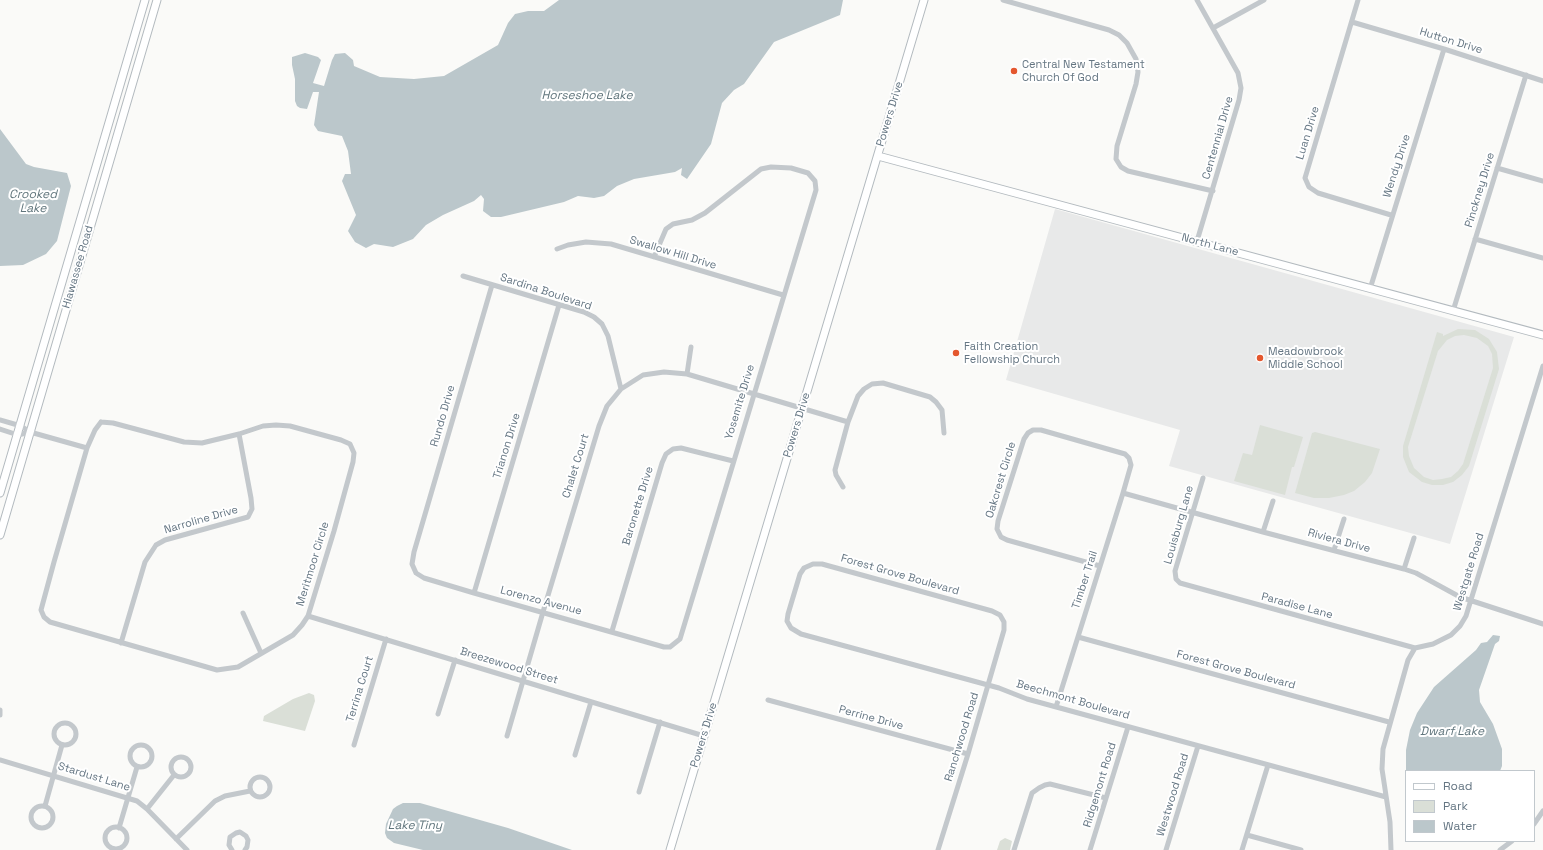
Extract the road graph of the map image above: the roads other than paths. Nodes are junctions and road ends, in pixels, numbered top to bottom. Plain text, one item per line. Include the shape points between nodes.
1 (145, 0) edge
2 (157, 0) edge
3 (924, 0) edge
4 (1003, 0) edge
5 (1197, 0) edge
6 (1264, 0) edge
7 (1358, 0) edge
8 (1352, 22) junction
9 (1213, 28) junction
10 (134, 38) junction
11 (145, 40) junction
12 (1444, 49) junction
13 (1526, 75) junction
14 (1543, 82) edge
15 (878, 156) junction
16 (1497, 168) junction
17 (1543, 181) edge
18 (1213, 191) junction
19 (1392, 215) junction
20 (1475, 239) junction
21 (1197, 241) junction
22 (557, 249) dead end
23 (654, 258) junction
24 (1543, 258) edge
25 (463, 276) dead end
26 (492, 285) junction
27 (1370, 289) junction
28 (783, 295) junction
29 (56, 304) junction
30 (559, 305) junction
31 (67, 307) junction
32 (1453, 312) junction
33 (1543, 335) edge
34 (691, 347) dead end
35 (1543, 366) edge
36 (687, 374) junction
37 (620, 389) junction
38 (754, 393) junction
39 (802, 408) junction
40 (0, 420) edge
41 (848, 422) junction
42 (20, 426) junction
43 (0, 429) edge
44 (30, 432) junction
45 (944, 433) dead end
46 (239, 434) junction
47 (18, 435) junction
48 (88, 448) junction
49 (1129, 458) joint
50 (733, 461) junction
51 (1203, 478) dead end
52 (843, 487) dead end
53 (1123, 493) junction
54 (0, 494) edge
55 (1273, 501) dead end
56 (1193, 512) junction
57 (1344, 519) dead end
58 (1263, 532) junction
59 (0, 535) edge
60 (1414, 538) dead end
61 (1334, 550) junction
62 (414, 552) joint
63 (1100, 566) junction
64 (1404, 569) junction
65 (1176, 578) joint
66 (474, 593) junction
67 (794, 593) joint
68 (1471, 601) junction
69 (543, 612) junction
70 (243, 613) dead end
71 (308, 616) junction
72 (1543, 624) edge
73 (1004, 630) joint
74 (612, 632) junction
75 (1078, 637) junction
76 (386, 639) junction
77 (680, 639) joint
78 (121, 643) junction
79 (1415, 648) junction
80 (261, 653) junction
81 (455, 660) junction
82 (523, 681) junction
83 (988, 685) junction
84 (768, 700) dead end
85 (591, 702) junction
86 (1056, 708) junction
87 (0, 710) edge
88 (438, 714) dead end
89 (0, 716) edge
90 (660, 722) junction
91 (1389, 722) junction
92 (1128, 727) junction
93 (507, 736) dead end
94 (704, 736) junction
95 (62, 745) junction
96 (354, 745) dead end
97 (1198, 746) junction
98 (968, 754) junction
99 (575, 755) dead end
100 (0, 760) edge
101 (1268, 765) junction
102 (138, 767) junction
103 (174, 775) junction
104 (53, 776) junction
105 (250, 791) junction
106 (639, 792) dead end
107 (1386, 797) junction
108 (128, 798) junction
109 (1106, 798) junction
110 (45, 806) junction
111 (147, 809) junction
112 (1543, 811) edge
113 (1535, 823) edge
114 (119, 828) junction
115 (1247, 834) junction
116 (176, 839) junction
117 (1511, 842) edge
118 (230, 849) edge
119 (187, 850) edge
120 (245, 850) edge
121 (670, 850) edge
122 (938, 850) edge
123 (1014, 850) edge
124 (1090, 850) edge
125 (1166, 850) edge
126 (1242, 850) edge
127 (1301, 850) edge
128 (1391, 850) edge
129 (1500, 850) edge

1 - 10 street, Hiawassee Road
2 - 11 street, Hiawassee Road
3 - 15 street, Powers Drive
4 - 18 street via 1119,34 1136,59 1138,72 1117,146 1116,159 1121,167 1128,171
5 - 9 street, Centennial Drive
6 - 9 street
7 - 8 street, Luan Drive
8 - 12 street, Hutton Drive
8 - 19 street, Luan Drive via 1305,178 1309,187 1318,193
9 - 18 street, Centennial Drive via 1238,73 1242,88
10 - 11 street
10 - 29 street, Hiawassee Road
11 - 31 street, Hiawassee Road
12 - 13 street, Hutton Drive
12 - 19 street, Wendy Drive
13 - 14 street, Hutton Drive
13 - 16 street, Pinckney Drive
15 - 21 street, North Lane
15 - 39 street, Powers Drive
16 - 17 street
16 - 20 street, Pinckney Drive
18 - 21 street, Centennial Drive
19 - 27 street, Wendy Drive
20 - 24 street
20 - 32 street, Pinckney Drive
21 - 27 street, North Lane
22 - 23 street, Swallow Hill Drive via 586,242 611,244
23 - 28 street, Swallow Hill Drive
23 - 28 street, Yosemite Drive via 666,229 673,224 692,220 705,213 760,168 791,168 808,173 815,181 816,190
25 - 26 street, Sardina Boulevard
26 - 30 street, Sardina Boulevard
26 - 62 street, Rundo Drive
27 - 32 street, North Lane
28 - 38 street, Yosemite Drive
29 - 31 street
29 - 42 street, Hiawassee Road
30 - 37 street, Sardina Boulevard via 584,312 602,324 608,336
30 - 66 street, Trianon Drive
31 - 44 street, Hiawassee Road
32 - 33 street, North Lane
34 - 36 street
35 - 68 street, Westgate Road
36 - 37 street, Chalet Court via 664,372 643,375
36 - 38 street, Chalet Court
37 - 69 street, Chalet Court via 607,406 599,426
38 - 39 street, Chalet Court
38 - 50 street, Yosemite Drive
39 - 41 street, Chalet Court
39 - 94 street, Powers Drive
40 - 42 street
41 - 45 street via 854,403 861,393 872,384 883,383 922,394 936,402 942,410
41 - 52 street via 835,470
42 - 44 street
42 - 47 street, Hiawassee Road
43 - 47 street
44 - 47 street
44 - 48 street
44 - 59 street, Hiawassee Road
46 - 48 street, Meritmoor Circle via 202,443 184,442 101,422
46 - 71 street, Meritmoor Circle via 263,426 290,426 341,440 350,444 354,453 354,462
46 - 78 street, Narroline Drive via 251,498 252,508 248,517 165,540 156,545 145,562
47 - 54 street, Hiawassee Road
48 - 78 street, Meritmoor Circle via 41,610 44,618 50,622
49 - 53 street, Timber Trail via 1131,465
49 - 63 street, Oakcrest Circle via 1125,454 1041,430 1033,430 1024,439 998,521 997,529 1001,537
50 - 74 street, Baronette Drive via 682,448 673,448 666,454
50 - 77 street, Yosemite Drive
51 - 56 street, Louisburg Lane
53 - 56 street, Riviera Drive
53 - 63 street, Timber Trail
55 - 58 street
56 - 58 street, Riviera Drive
56 - 65 street, Louisburg Lane via 1176,567
57 - 61 street
58 - 61 street, Riviera Drive
60 - 64 street
61 - 64 street, Riviera Drive
62 - 66 street, Lorenzo Avenue via 412,564 416,573 424,578
63 - 75 street, Timber Trail
64 - 68 street, Riviera Drive
65 - 79 street, Paradise Lane via 1184,585
66 - 69 street, Lorenzo Avenue
67 - 73 street, Forest Grove Boulevard via 804,568 822,564 992,611 1000,615 1004,622
67 - 83 street, Beechmont Boulevard via 787,621 801,634
68 - 72 street, Riviera Drive
68 - 79 street, Westgate Road via 1464,619 1451,635 1433,644
69 - 74 street, Lorenzo Avenue
69 - 82 street, Chalet Court
70 - 80 street
71 - 76 street, Breezewood Street
71 - 80 street, Meritmoor Circle via 293,635
73 - 83 street, Ranchwood Road
74 - 77 street, Lorenzo Avenue via 664,648 670,647
75 - 86 street, Timber Trail
75 - 91 street, Forest Grove Boulevard
76 - 81 street, Breezewood Street
76 - 96 street, Terrina Court
78 - 80 street, Meritmoor Circle via 217,670 238,667
79 - 91 street via 1408,660
81 - 82 street, Breezewood Street
81 - 88 street
82 - 85 street, Breezewood Street
82 - 93 street, Chalet Court
83 - 86 street, Beechmont Boulevard
83 - 98 street, Ranchwood Road
84 - 98 street, Perrine Drive
85 - 90 street, Breezewood Street
85 - 99 street
86 - 92 street, Beechmont Boulevard
87 - 89 street
90 - 94 street, Breezewood Street
90 - 106 street
91 - 107 street via 1382,761
92 - 97 street, Beechmont Boulevard
92 - 109 street, Ridgemont Road
94 - 121 street, Powers Drive
95 - 95 street via 71,744 76,737 75,728 68,723 60,724 54,731 55,739
95 - 104 street
97 - 101 street, Beechmont Boulevard
97 - 125 street, Westwood Road
98 - 122 street, Ranchwood Road
100 - 104 street, Stardust Lane
101 - 107 street, Beechmont Boulevard
101 - 115 street
102 - 102 street via 146,766 152,759 150,751 144,745 135,746 130,753 131,762
102 - 108 street
103 - 103 street via 182,778 189,774 191,766 187,759 180,757 173,761 170,768
103 - 111 street
104 - 108 street, Stardust Lane
104 - 110 street
105 - 105 street via 256,796 264,796 270,791 270,783 264,777 256,777 250,783
105 - 116 street via 225,796 215,801
107 - 128 street
108 - 111 street, Stardust Lane
108 - 114 street
109 - 123 street via 1050,784 1045,785 1032,793
109 - 124 street, Ridgemont Road
110 - 110 street via 37,807 31,814 32,822 39,827 47,826 53,820 52,811
111 - 116 street, Stardust Lane
112 - 113 street
114 - 114 street via 111,829 106,835 106,844 113,849 121,848 127,842 126,833
115 - 126 street
115 - 127 street
116 - 119 street, Stardust Lane
117 - 129 street
118 - 120 street via 230,837 240,832 248,840

